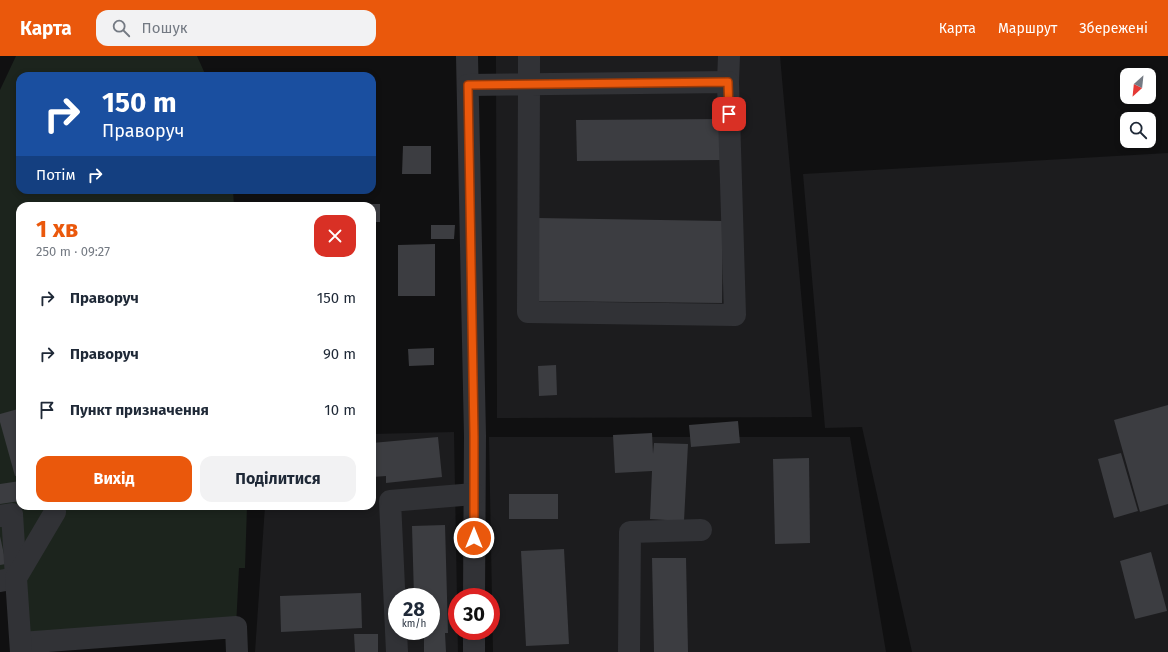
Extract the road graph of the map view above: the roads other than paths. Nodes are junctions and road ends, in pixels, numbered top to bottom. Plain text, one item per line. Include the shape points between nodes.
1 (467, 56) edge
2 (529, 56) edge
3 (729, 56) edge
4 (728, 82) junction
5 (468, 85) junction
6 (529, 85) junction
7 (474, 494) junction
8 (55, 510) edge
9 (0, 516) edge
10 (701, 530) dead end
11 (8, 579) edge
12 (474, 588) edge
13 (474, 640) edge
14 (21, 647) edge
15 (237, 652) edge
16 (397, 652) edge
17 (474, 652) edge
18 (629, 652) edge

1 - 5 street
2 - 6 street
3 - 4 street
4 - 6 street
4 - 6 street via 735,315 528,312
5 - 6 street
5 - 7 street
7 - 12 street
7 - 16 street via 390,501
8 - 11 street
9 - 11 street via 12,514
10 - 18 street via 630,532
11 - 14 street
13 - 17 street
14 - 15 street via 236,627

